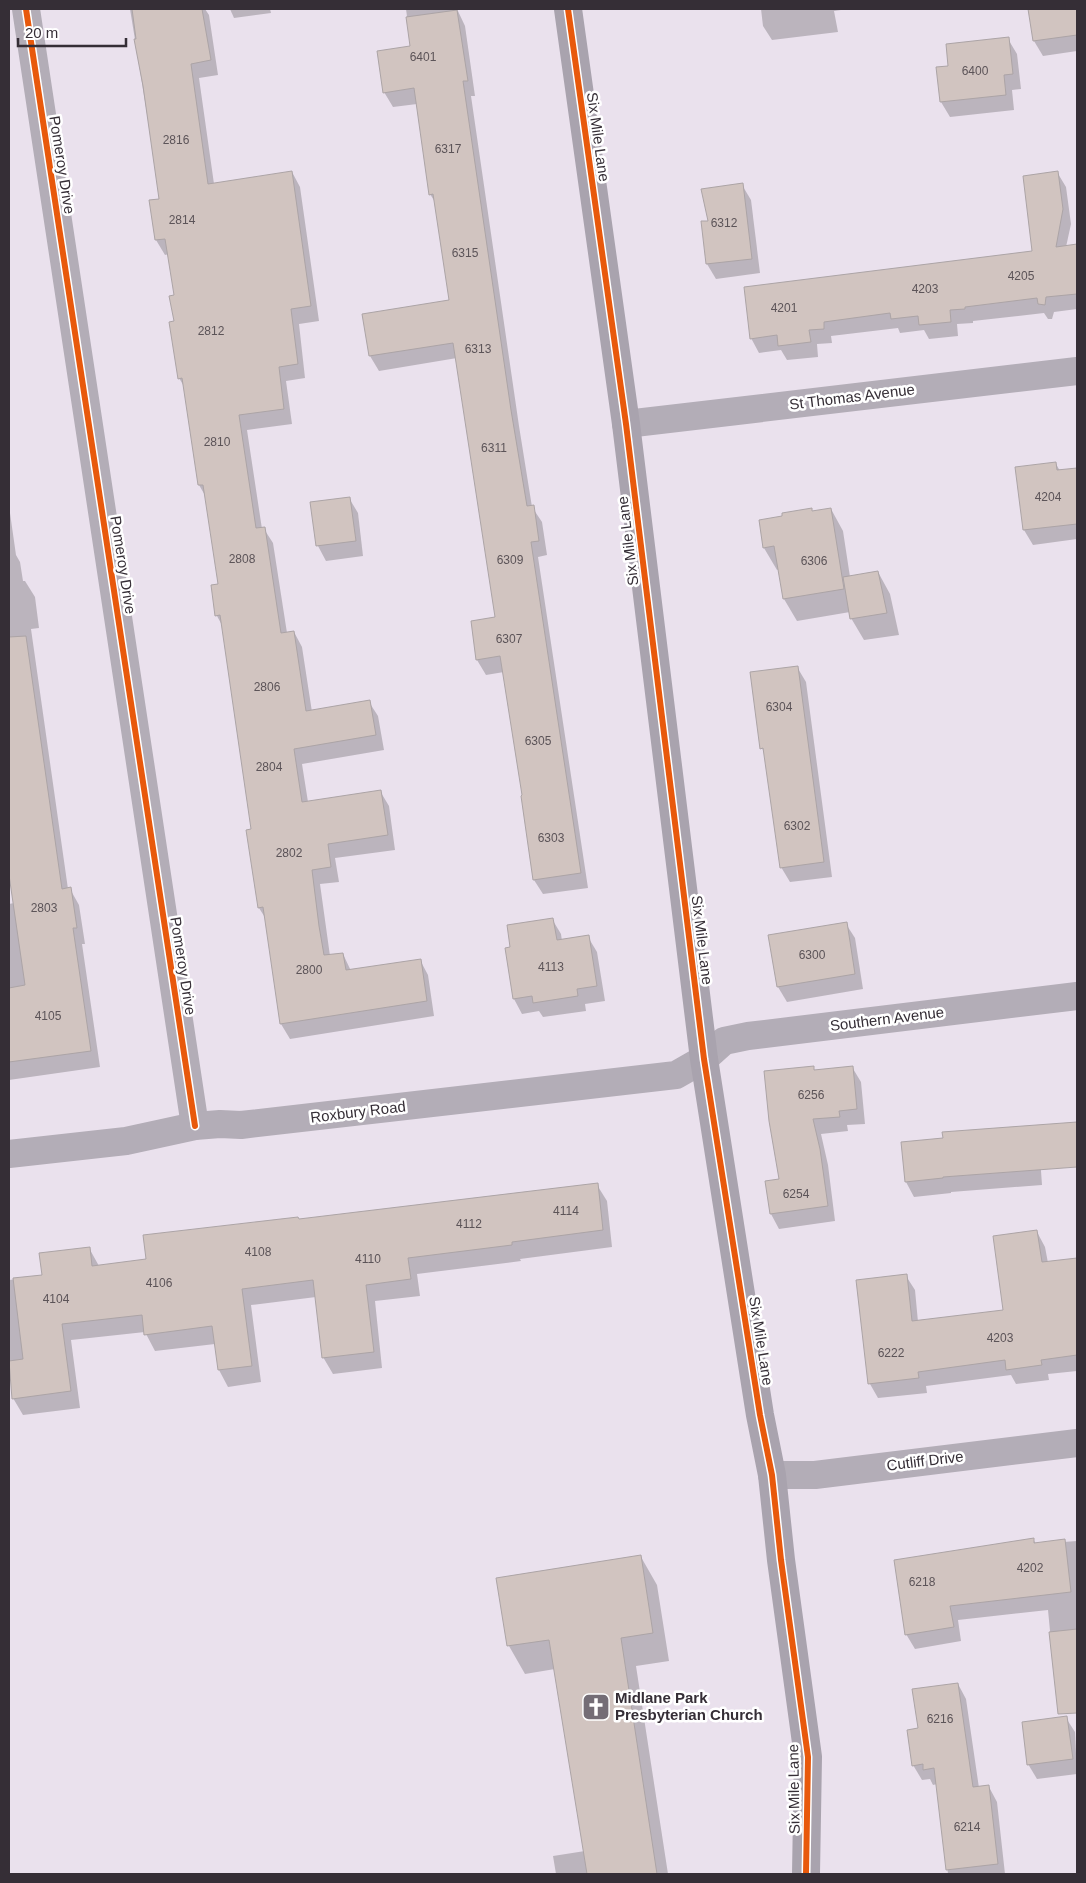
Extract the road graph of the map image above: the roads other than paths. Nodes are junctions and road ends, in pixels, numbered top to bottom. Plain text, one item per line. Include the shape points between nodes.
1 (26, 9) edge
2 (568, 9) edge
3 (1077, 371) edge
4 (626, 424) junction
5 (1077, 996) edge
6 (704, 1059) junction
7 (195, 1126) junction
8 (9, 1154) edge
9 (1077, 1443) edge
10 (772, 1474) junction
11 (806, 1874) edge

1 - 7 street, Pomeroy Drive
2 - 4 street, Six Mile Lane
3 - 4 street, St Thomas Avenue
4 - 6 street, Six Mile Lane
5 - 6 street, Southern Avenue via 748,1036 724,1041
6 - 7 street, Roxbury Road via 676,1075 241,1126
6 - 10 street, Six Mile Lane
7 - 8 street, Roxbury Road via 126,1141
9 - 10 street, Cutliff Drive via 815,1475
10 - 11 street, Six Mile Lane via 808,1757

